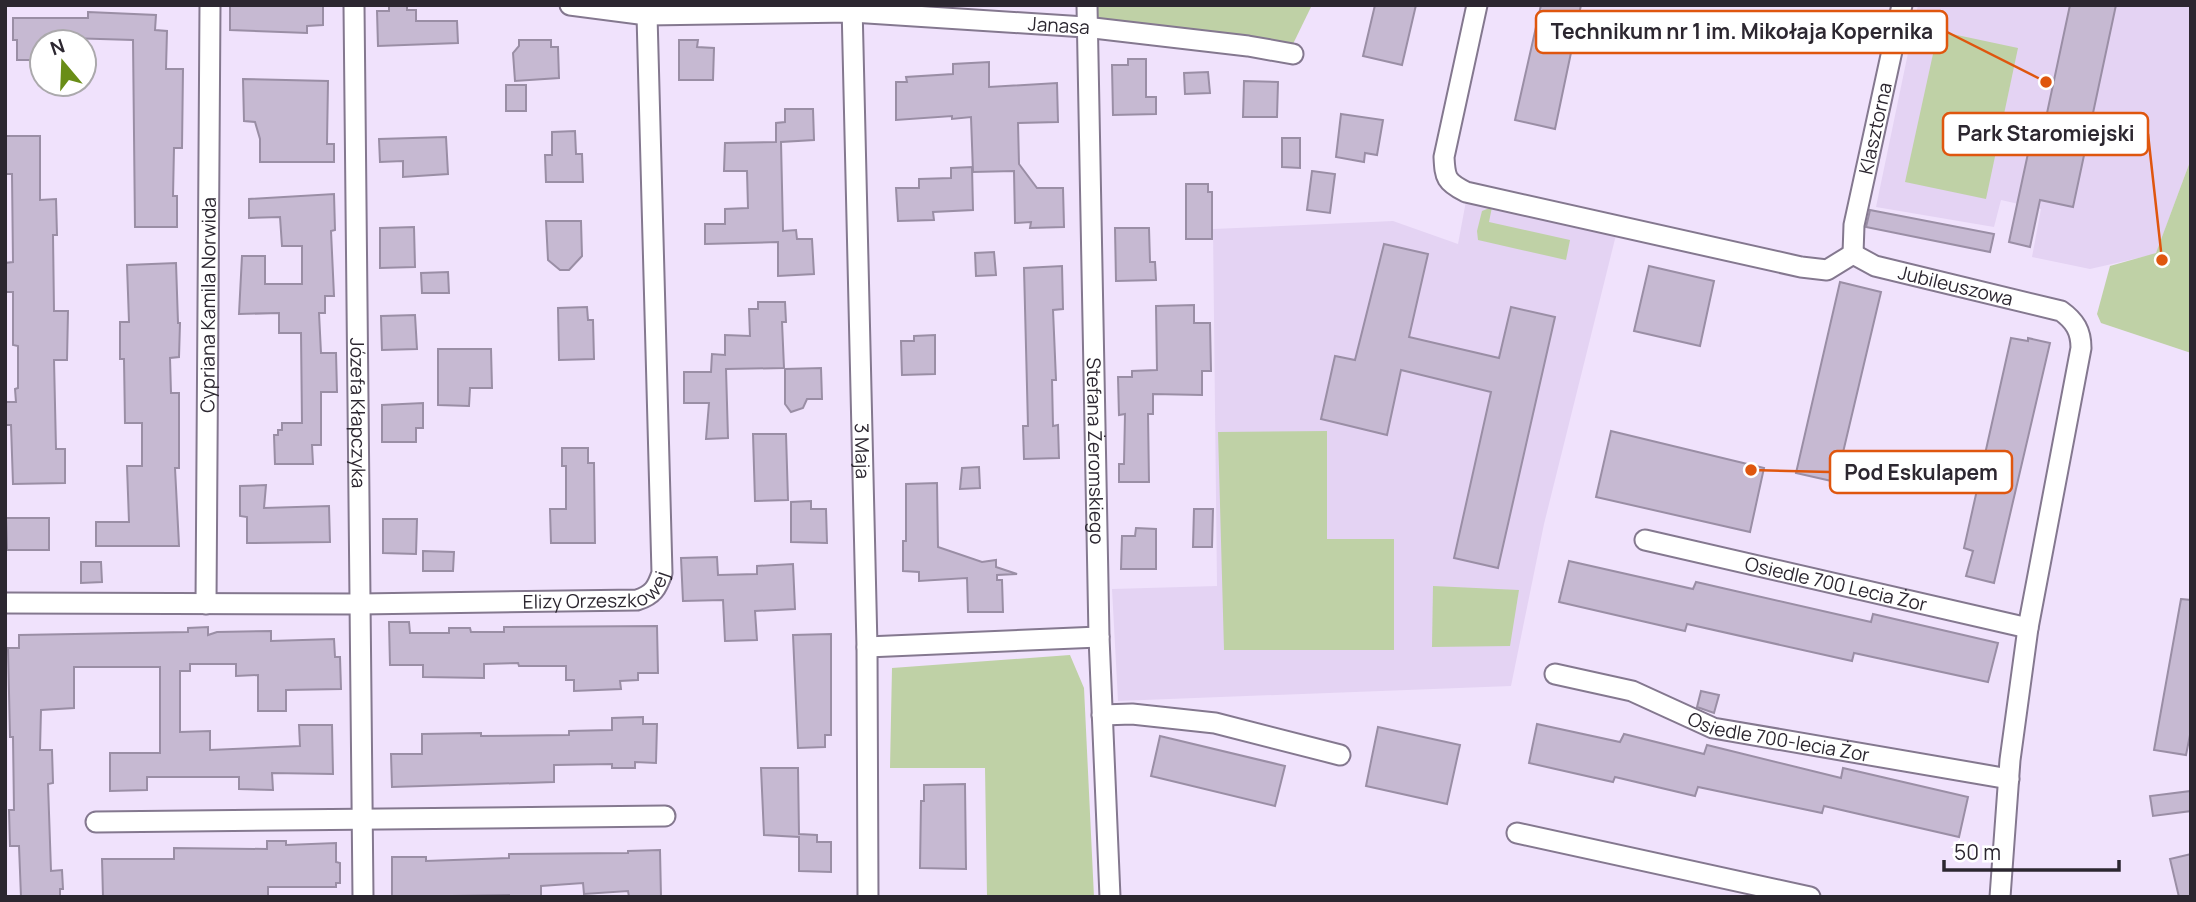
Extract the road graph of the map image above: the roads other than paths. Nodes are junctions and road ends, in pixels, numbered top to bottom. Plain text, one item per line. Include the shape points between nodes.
1 (210, 5) edge
2 (354, 5) edge
3 (570, 5) edge
4 (1087, 5) edge
5 (1477, 5) edge
6 (1902, 5) edge
7 (852, 9) edge
8 (655, 11) edge
9 (1086, 27) junction
10 (1293, 54) dead end
11 (1853, 254) junction
12 (1645, 540) dead end
13 (5, 604) edge
14 (205, 604) junction
15 (360, 604) junction
16 (2028, 628) junction
17 (1099, 637) junction
18 (867, 647) junction
19 (1555, 674) dead end
20 (1102, 715) junction
21 (1340, 755) dead end
22 (2009, 779) junction
23 (665, 816) dead end
24 (362, 819) junction
25 (96, 822) dead end
26 (1517, 833) dead end
27 (363, 897) edge
28 (868, 897) edge
29 (1110, 897) edge
30 (1810, 897) edge
31 (2000, 897) edge

1 - 14 street, Cypriana Kamila Norwida
2 - 15 street, Józefa Kłapczyka
3 - 8 street, Janasa
4 - 9 street, Stefana Żeromskiego
5 - 11 street via 1444,157 1449,182 1466,192 1801,267 1827,270
6 - 11 street, Klasztorna via 1854,225
7 - 8 street, Janasa
7 - 9 street, Janasa
7 - 18 street, 3 Maja
8 - 15 street, Elizy Orzeszkowej via 662,573 657,589 637,600
9 - 10 street, Janasa
9 - 17 street, Stefana Żeromskiego
11 - 16 street, Jubileuszowa via 1875,266 2062,311 2078,328 2081,348
12 - 16 street, Osiedle 700 Lecia Żor
13 - 14 street, Elizy Orzeszkowej
14 - 15 street, Elizy Orzeszkowej
15 - 24 street, Józefa Kłapczyka
16 - 22 street, Jubileuszowa
17 - 18 street
17 - 20 street, Stefana Żeromskiego
18 - 28 street, 3 Maja
19 - 22 street, Osiedle 700-lecia Żor via 1632,691 1713,728
20 - 21 street via 1214,723
20 - 29 street, Stefana Żeromskiego
22 - 31 street, Jubileuszowa
23 - 24 street
24 - 25 street
24 - 27 street, Józefa Kłapczyka
26 - 30 street

